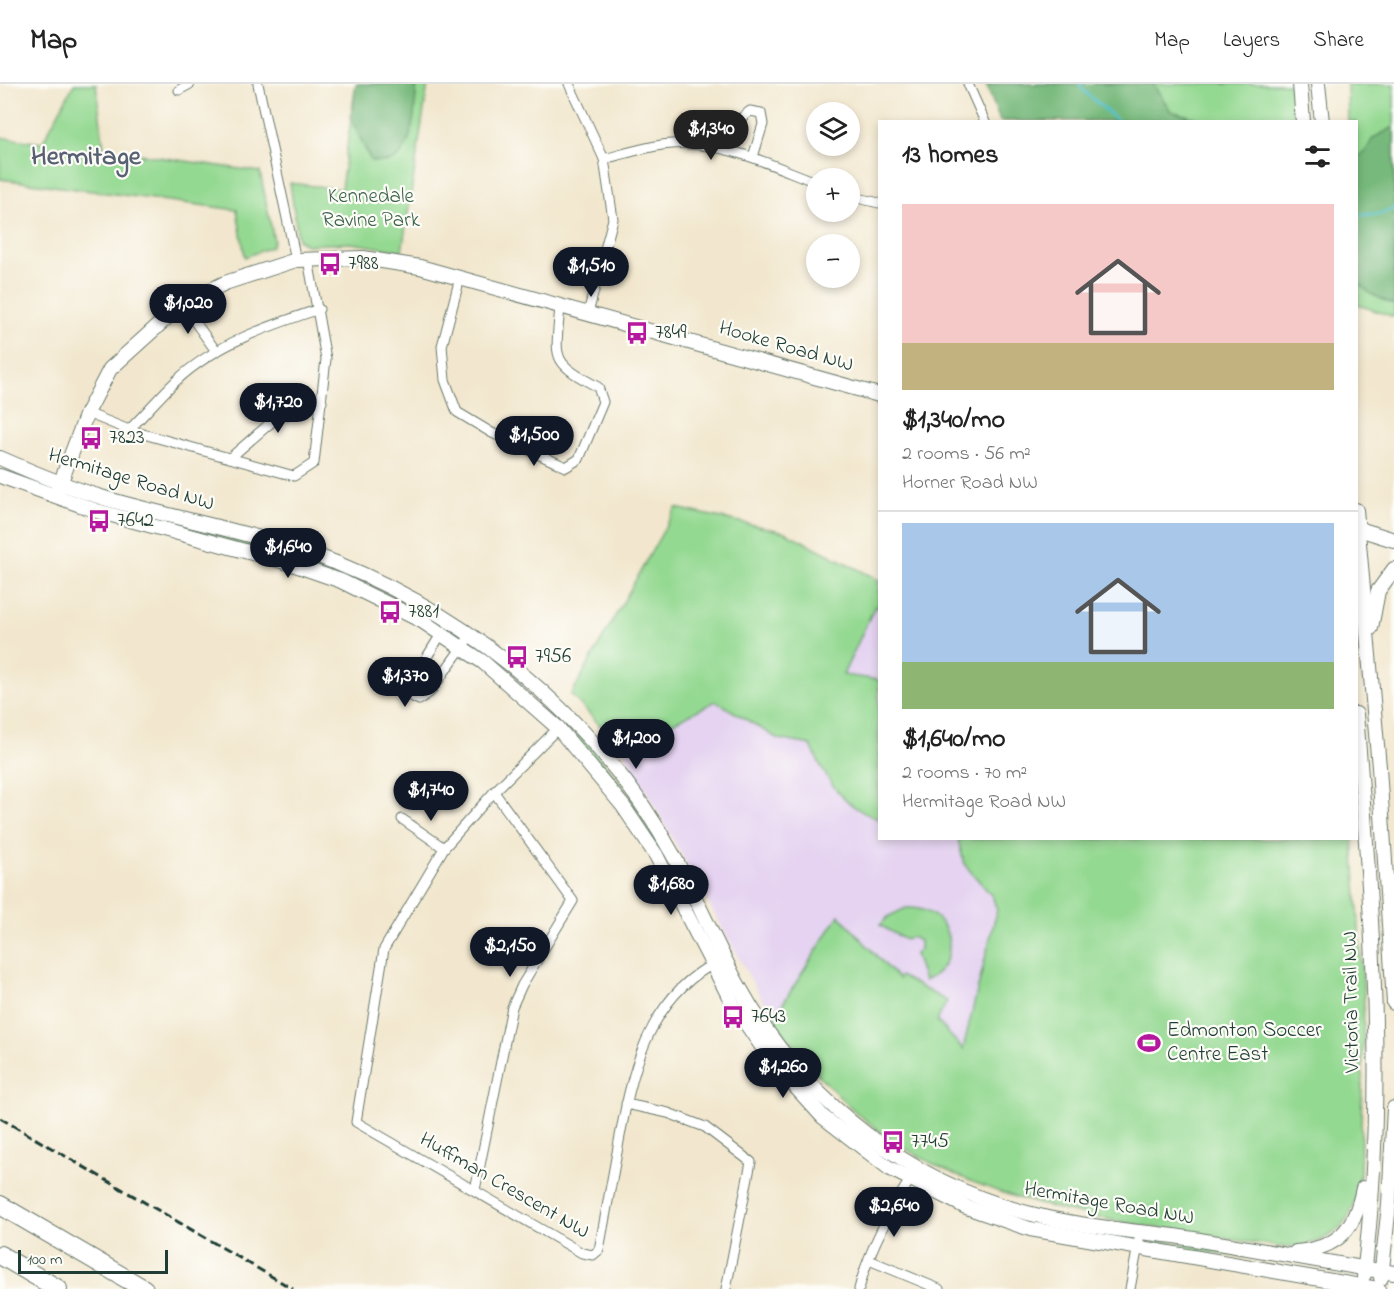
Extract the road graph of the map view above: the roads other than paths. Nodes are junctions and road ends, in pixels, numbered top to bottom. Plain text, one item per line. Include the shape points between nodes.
1 (190, 84) edge
2 (258, 84) edge
3 (569, 84) edge
4 (968, 84) edge
5 (1319, 86) edge
6 (1300, 87) edge
7 (178, 90) dead end
8 (984, 120) edge
9 (1303, 120) edge
10 (1322, 120) edge
11 (728, 150) junction
12 (753, 157) junction
13 (604, 159) junction
14 (806, 179) edge
15 (860, 199) edge
16 (878, 203) edge
17 (302, 260) junction
18 (460, 278) junction
19 (182, 304) junction
20 (560, 306) junction
21 (319, 309) junction
22 (588, 314) junction
23 (216, 351) junction
24 (878, 395) edge
25 (322, 402) junction
26 (87, 413) junction
27 (129, 430) junction
28 (0, 458) edge
29 (230, 458) junction
30 (0, 476) edge
31 (60, 483) junction
32 (54, 498) junction
33 (1358, 528) edge
34 (1358, 539) edge
35 (1394, 540) edge
36 (1394, 569) edge
37 (446, 628) junction
38 (466, 642) junction
39 (1368, 645) junction
40 (569, 718) junction
41 (558, 728) junction
42 (1358, 741) edge
43 (494, 792) junction
44 (402, 819) dead end
45 (444, 848) junction
46 (718, 961) junction
47 (1375, 972) junction
48 (1393, 972) edge
49 (1394, 1003) edge
50 (626, 1104) junction
51 (1394, 1108) edge
52 (1374, 1136) junction
53 (914, 1175) junction
54 (475, 1190) junction
55 (0, 1205) edge
56 (1389, 1205) junction
57 (1394, 1223) edge
58 (1140, 1234) junction
59 (1138, 1248) junction
60 (1280, 1254) junction
61 (0, 1256) edge
62 (869, 1260) junction
63 (1364, 1268) junction
64 (1388, 1272) edge
65 (1298, 1275) junction
66 (1362, 1288) edge
67 (58, 1289) edge
68 (144, 1289) edge
69 (726, 1289) edge
70 (859, 1289) edge
71 (939, 1289) edge
72 (1130, 1289) edge
73 (1320, 1289) edge
74 (1379, 1289) edge

1 - 7 street
2 - 17 street
3 - 13 street
4 - 8 street
5 - 10 street
6 - 9 street
11 - 12 street
11 - 12 street via 741,118 750,111 760,113 763,124
11 - 13 street via 690,143
12 - 14 street
13 - 22 street via 613,219
15 - 16 street
17 - 18 street, Hooke Road NW via 363,258
17 - 19 street, Hooke Road NW via 225,283
17 - 21 street
18 - 20 street, Hooke Road NW
18 - 20 street via 442,346 445,380 457,412 566,467 579,459 603,402 598,387 565,370 557,354
19 - 23 street
19 - 26 street, Hooke Road NW via 110,369
20 - 22 street, Hooke Road NW
21 - 23 street via 268,326
21 - 25 street via 327,359
22 - 24 street, Hooke Road NW
23 - 27 street via 177,380
25 - 29 street via 275,419
25 - 29 street via 314,463 294,476
26 - 27 street
26 - 31 street, Hooke Road NW
27 - 29 street
28 - 31 street, Hermitage Road NW
30 - 32 street, Hermitage Road NW
31 - 32 street, Hooke Road NW
31 - 37 street, Hermitage Road NW via 309,553 394,588
32 - 37 street, Hermitage Road NW via 299,566
33 - 35 street
34 - 39 street, Victoria Trail NW
36 - 39 street via 1378,591
37 - 38 street, Hermitage Road NW
37 - 38 street via 409,686 411,696 419,700 430,692
38 - 40 street, Hermitage Road NW via 507,662
38 - 41 street, Hermitage Road NW
39 - 48 street, Victoria Trail NW
40 - 41 street, Huffman Crescent NW
40 - 46 street, Hermitage Road NW via 613,765 652,820 691,888
41 - 43 street, Huffman Crescent NW
41 - 46 street, Hermitage Road NW via 605,780 656,855
42 - 47 street, Victoria Trail NW
43 - 45 street, Huffman Crescent NW
43 - 54 street via 573,901 512,1007
44 - 45 street
45 - 54 street, Huffman Crescent NW via 384,949 356,1122
46 - 50 street, Huffman Crescent NW via 690,978 659,1015 643,1041
46 - 53 street, Hermitage Road NW via 810,1084
47 - 48 street
47 - 52 street, Victoria Trail NW
48 - 49 street, Victoria Trail NW
50 - 54 street, Huffman Crescent NW via 599,1250 593,1255 582,1253
50 - 69 street via 668,1113 705,1127 751,1162
51 - 56 street
52 - 60 street via 1360,1202 1350,1227 1321,1248
52 - 63 street, Victoria Trail NW
53 - 58 street, Hermitage Road NW via 1026,1212
53 - 59 street, Hermitage Road NW via 966,1208 1007,1222
53 - 62 street
55 - 68 highway
56 - 57 street
56 - 64 street
58 - 59 street
58 - 60 street, Hermitage Road NW
59 - 65 street, Hermitage Road NW
59 - 72 street
60 - 63 street, Hermitage Road NW
61 - 67 highway
62 - 70 street
62 - 71 street
63 - 64 street, Hermitage Road NW
63 - 66 street, Victoria Trail NW
64 - 74 street
65 - 66 street, Hermitage Road NW
65 - 73 street
66 - 74 street, Hermitage Road NW

